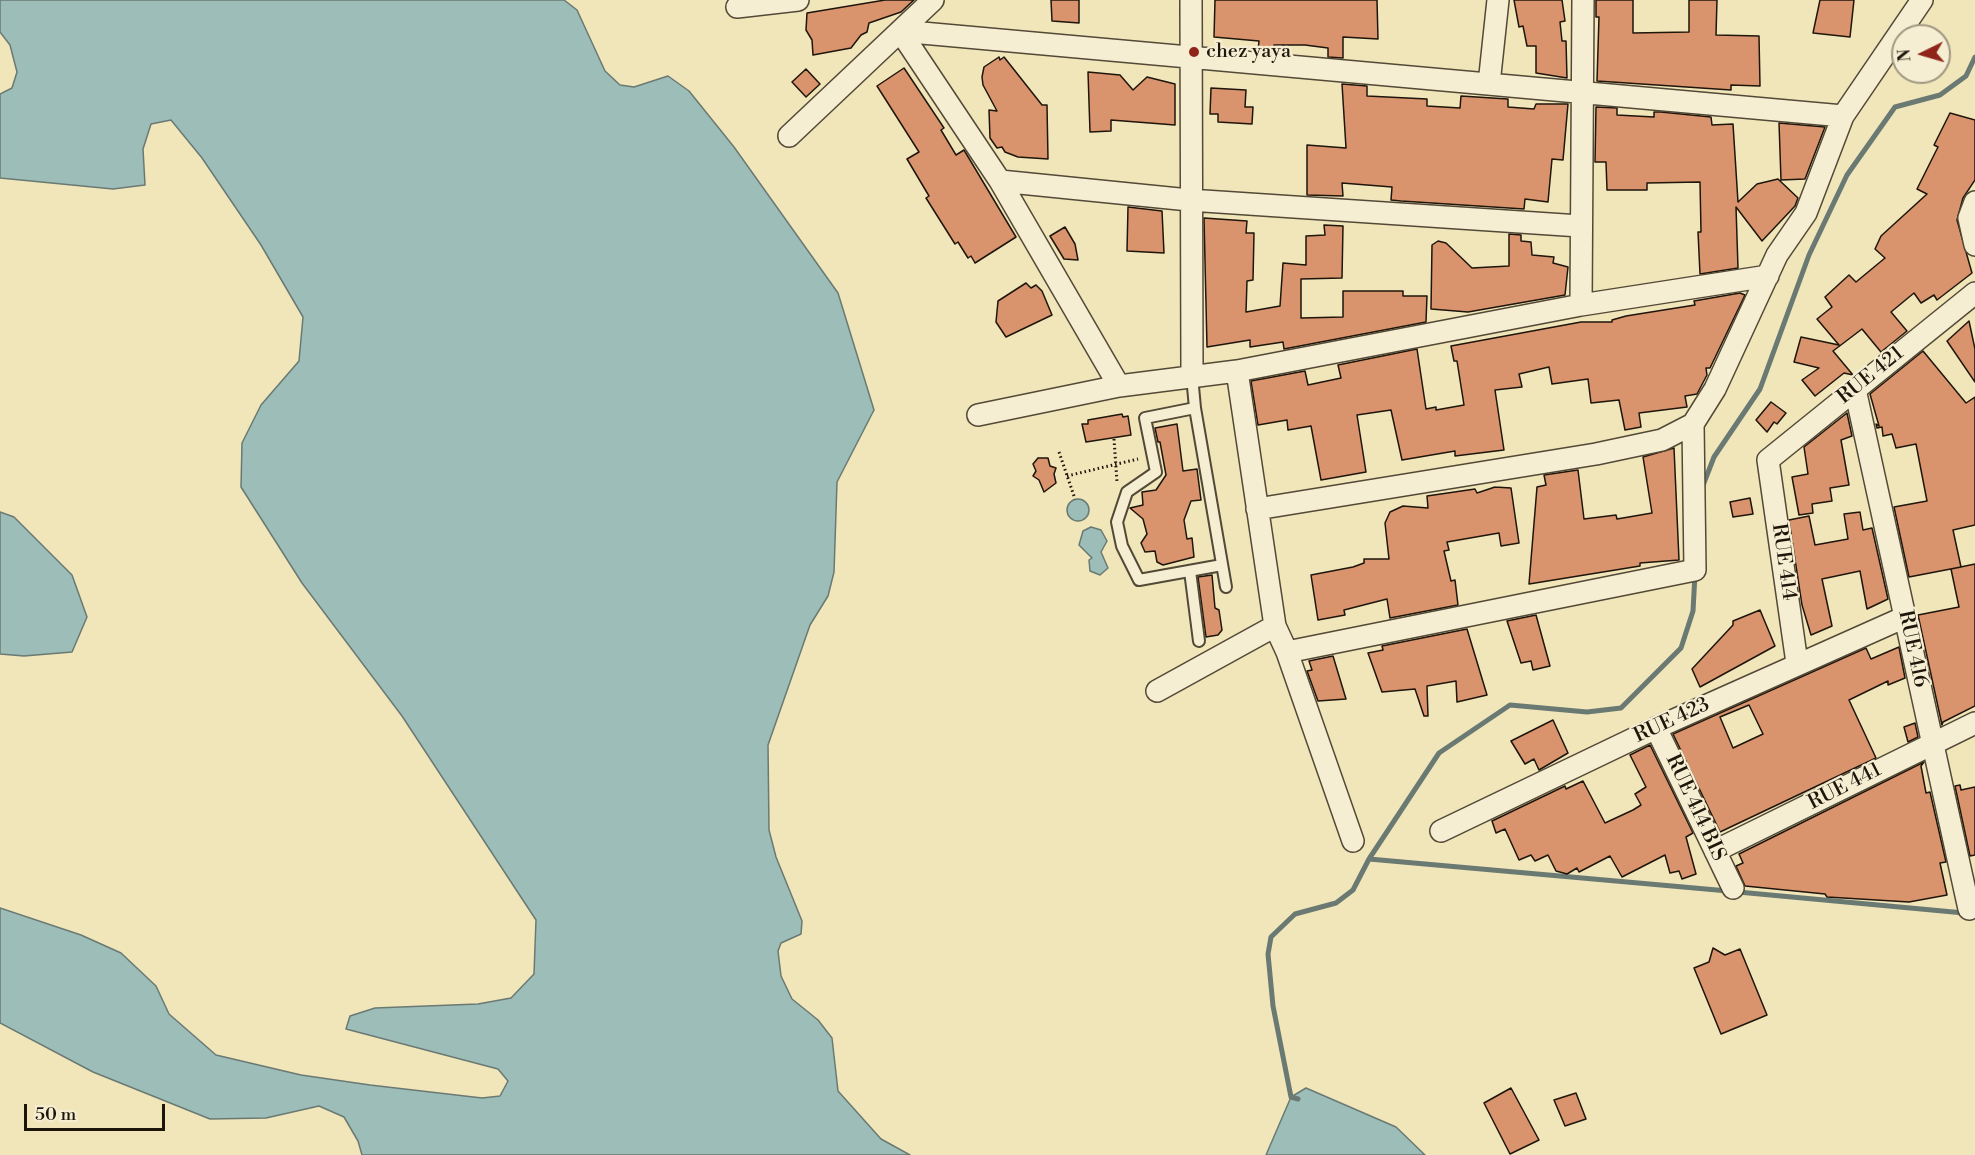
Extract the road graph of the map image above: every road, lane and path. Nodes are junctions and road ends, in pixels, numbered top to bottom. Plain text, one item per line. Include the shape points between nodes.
1 (798, 0) edge
2 (933, 0) edge
3 (1191, 0) edge
4 (1498, 0) edge
5 (1583, 0) edge
6 (1922, 0) edge
7 (737, 7) dead end
8 (900, 31) junction
9 (1190, 57) junction
10 (1488, 84) junction
11 (1582, 93) junction
12 (1844, 116) junction
13 (789, 136) dead end
14 (1000, 181) junction
15 (1189, 200) junction
16 (1972, 210) edge
17 (1580, 226) junction
18 (1975, 245) edge
19 (1768, 276) junction
20 (1975, 292) edge
21 (1581, 305) junction
22 (1237, 371) junction
23 (1192, 376) junction
24 (1119, 386) junction
25 (1855, 389) junction
26 (1195, 408) junction
27 (978, 415) dead end
28 (1693, 424) junction
29 (1114, 439) dead end
30 (1059, 452) dead end
31 (1153, 456) junction
32 (1768, 460) joint
33 (1116, 465) junction
34 (1067, 476) junction
35 (1126, 492) junction
36 (1075, 499) dead end
37 (1257, 509) junction
38 (1222, 565) junction
39 (1190, 571) junction
40 (1226, 587) dead end
41 (1905, 617) junction
42 (1275, 626) junction
43 (1200, 641) dead end
44 (1287, 652) junction
45 (1797, 663) junction
46 (1157, 691) dead end
47 (1975, 723) edge
48 (1656, 728) junction
49 (1932, 743) junction
50 (1441, 831) dead end
51 (1353, 842) dead end
52 (1715, 851) junction
53 (1733, 888) dead end
54 (1969, 909) dead end

1 - 7 street
2 - 8 street
3 - 9 street
4 - 10 street
5 - 11 street
6 - 12 street
8 - 9 street
8 - 13 street
8 - 14 street
9 - 10 street
9 - 15 street
10 - 11 street
11 - 12 street
11 - 17 street
12 - 19 street via 1806,213 1777,255
14 - 15 street
14 - 24 street
15 - 17 street
15 - 23 street
16 - 18 street
17 - 21 street
19 - 21 street
19 - 28 street via 1715,389
20 - 25 street, RUE 421
21 - 22 street
22 - 23 street
22 - 37 street
23 - 24 street
23 - 26 lane
24 - 27 street
25 - 32 street, RUE 421
25 - 41 street, RUE 416
26 - 31 lane via 1145,418
26 - 38 lane
28 - 37 street via 1662,440 1607,451
28 - 44 street via 1695,570
29 - 33 path
30 - 34 path
31 - 33 path
31 - 35 lane via 1156,472
32 - 45 street, RUE 414
33 - 34 path
33 - 35 path via 1117,482
34 - 36 path
35 - 39 lane via 1117,522 1122,546 1139,580
37 - 42 street
38 - 39 lane
38 - 40 lane
39 - 43 lane
41 - 45 street, RUE 423
41 - 49 street, RUE 416
42 - 44 street
42 - 46 street
44 - 51 street
45 - 48 street, RUE 423
47 - 49 street, RUE 441
48 - 50 street, RUE 423
48 - 52 street, RUE 414 BIS
49 - 52 street, RUE 441
49 - 54 street, RUE 416
52 - 53 street, RUE 414 BIS

